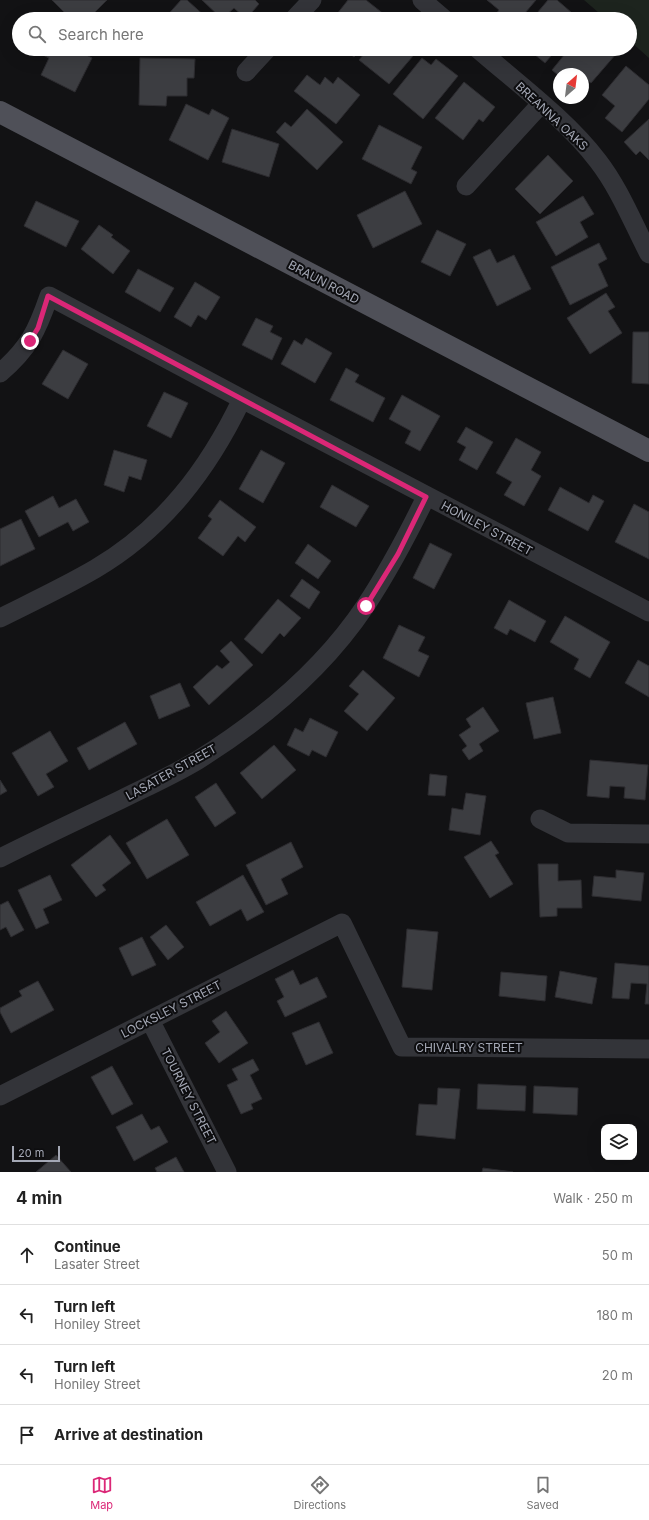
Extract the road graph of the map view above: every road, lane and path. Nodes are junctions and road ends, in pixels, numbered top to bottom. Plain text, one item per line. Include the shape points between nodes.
1 (312, 0) edge
2 (422, 0) edge
3 (301, 12) edge
4 (436, 12) edge
5 (261, 56) edge
6 (486, 56) edge
7 (246, 72) dead end
8 (541, 104) junction
9 (0, 112) edge
10 (466, 186) dead end
11 (649, 254) edge
12 (0, 373) edge
13 (242, 399) junction
14 (649, 452) edge
15 (426, 497) junction
16 (649, 612) edge
17 (0, 618) edge
18 (540, 818) dead end
19 (649, 834) edge
20 (0, 858) edge
21 (342, 923) joint
22 (150, 1020) junction
23 (649, 1049) edge
24 (0, 1096) edge
25 (227, 1172) edge

1 - 3 street
2 - 4 street
5 - 7 street
6 - 8 street, BREANNA OAKS
8 - 10 street
8 - 11 street, BREANNA OAKS via 574,133 598,161
9 - 14 main road, BRAUN ROAD
12 - 13 street, HONILEY STREET via 30,341 38,328 48,296
13 - 15 street, HONILEY STREET
13 - 17 street via 225,434 205,466 182,496 156,523 96,568
15 - 16 street, HONILEY STREET
15 - 20 street, LASATER STREET via 398,554 366,606 330,651 289,692 245,729 197,760
18 - 19 street via 568,833
21 - 22 street, LOCKSLEY STREET
21 - 23 street, CHIVALRY STREET via 402,1047
22 - 24 street, LOCKSLEY STREET
22 - 25 street, TOURNEY STREET

